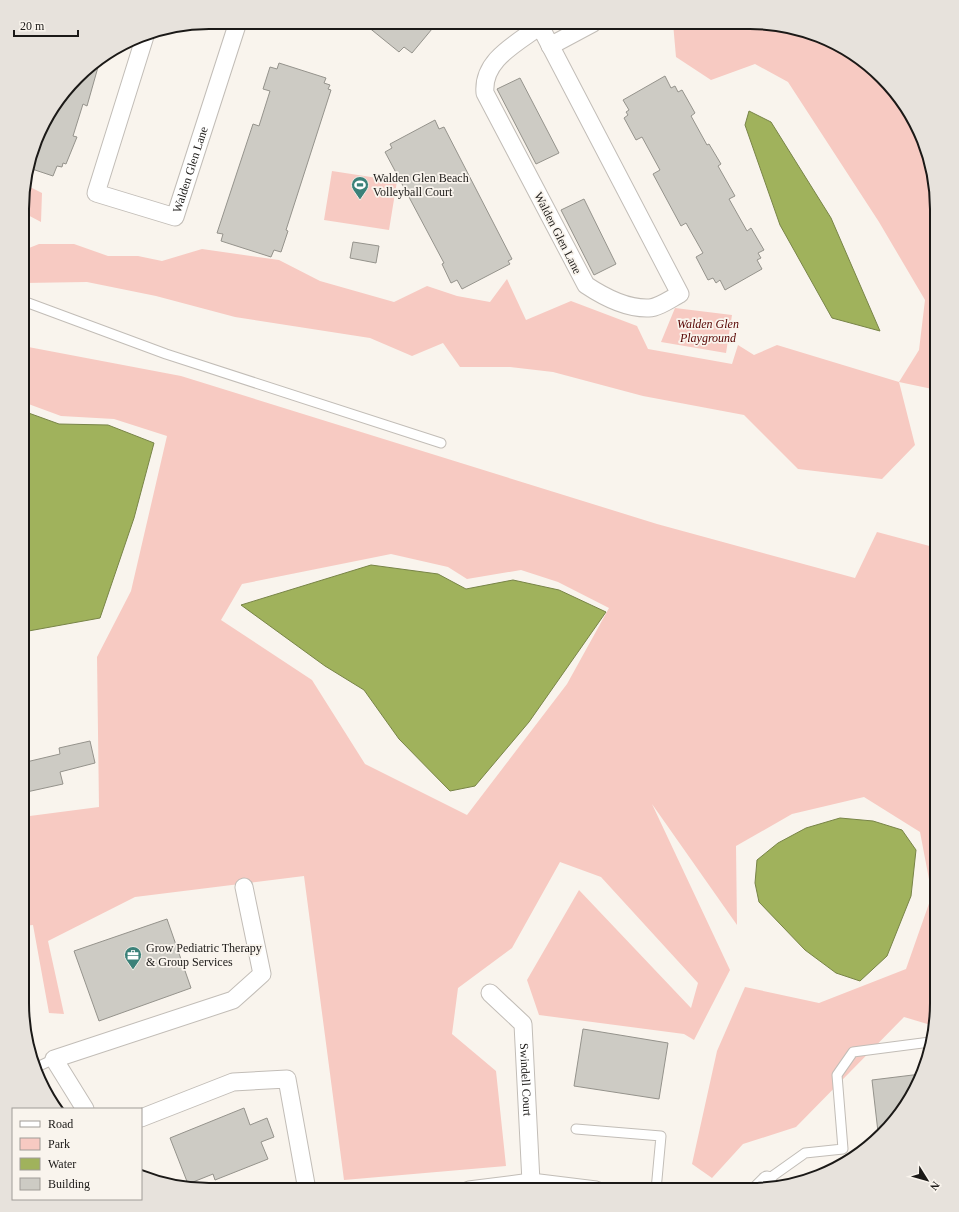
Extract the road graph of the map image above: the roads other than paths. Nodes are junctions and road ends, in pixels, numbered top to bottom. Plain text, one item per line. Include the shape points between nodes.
1 (236, 29) edge
2 (533, 29) edge
3 (540, 29) edge
4 (582, 29) edge
5 (143, 42) edge
6 (550, 46) junction
7 (29, 303) edge
8 (441, 443) dead end
9 (244, 887) dead end
10 (490, 993) dead end
11 (926, 1043) edge
12 (54, 1059) junction
13 (41, 1065) edge
14 (84, 1108) edge
15 (142, 1118) edge
16 (576, 1128) dead end
17 (771, 1181) edge
18 (531, 1182) junction
19 (306, 1183) edge
20 (523, 1183) edge
21 (535, 1183) edge
22 (657, 1183) edge

1 - 5 street, Walden Glen Lane via 175,216 96,193
2 - 6 street, Walden Glen Lane via 491,65 484,84 485,93 586,285 602,296 624,304 650,308 680,294
3 - 6 street, Walden Glen Lane
4 - 6 street
7 - 8 lane via 166,354
9 - 12 street via 262,974 233,1000
10 - 18 street, Swindell Court via 524,1024
11 - 17 lane via 854,1052 837,1075 843,1149 805,1153
12 - 13 lane
12 - 14 street
15 - 19 street via 233,1082 287,1079
16 - 22 lane via 661,1136
18 - 20 street
18 - 21 street

